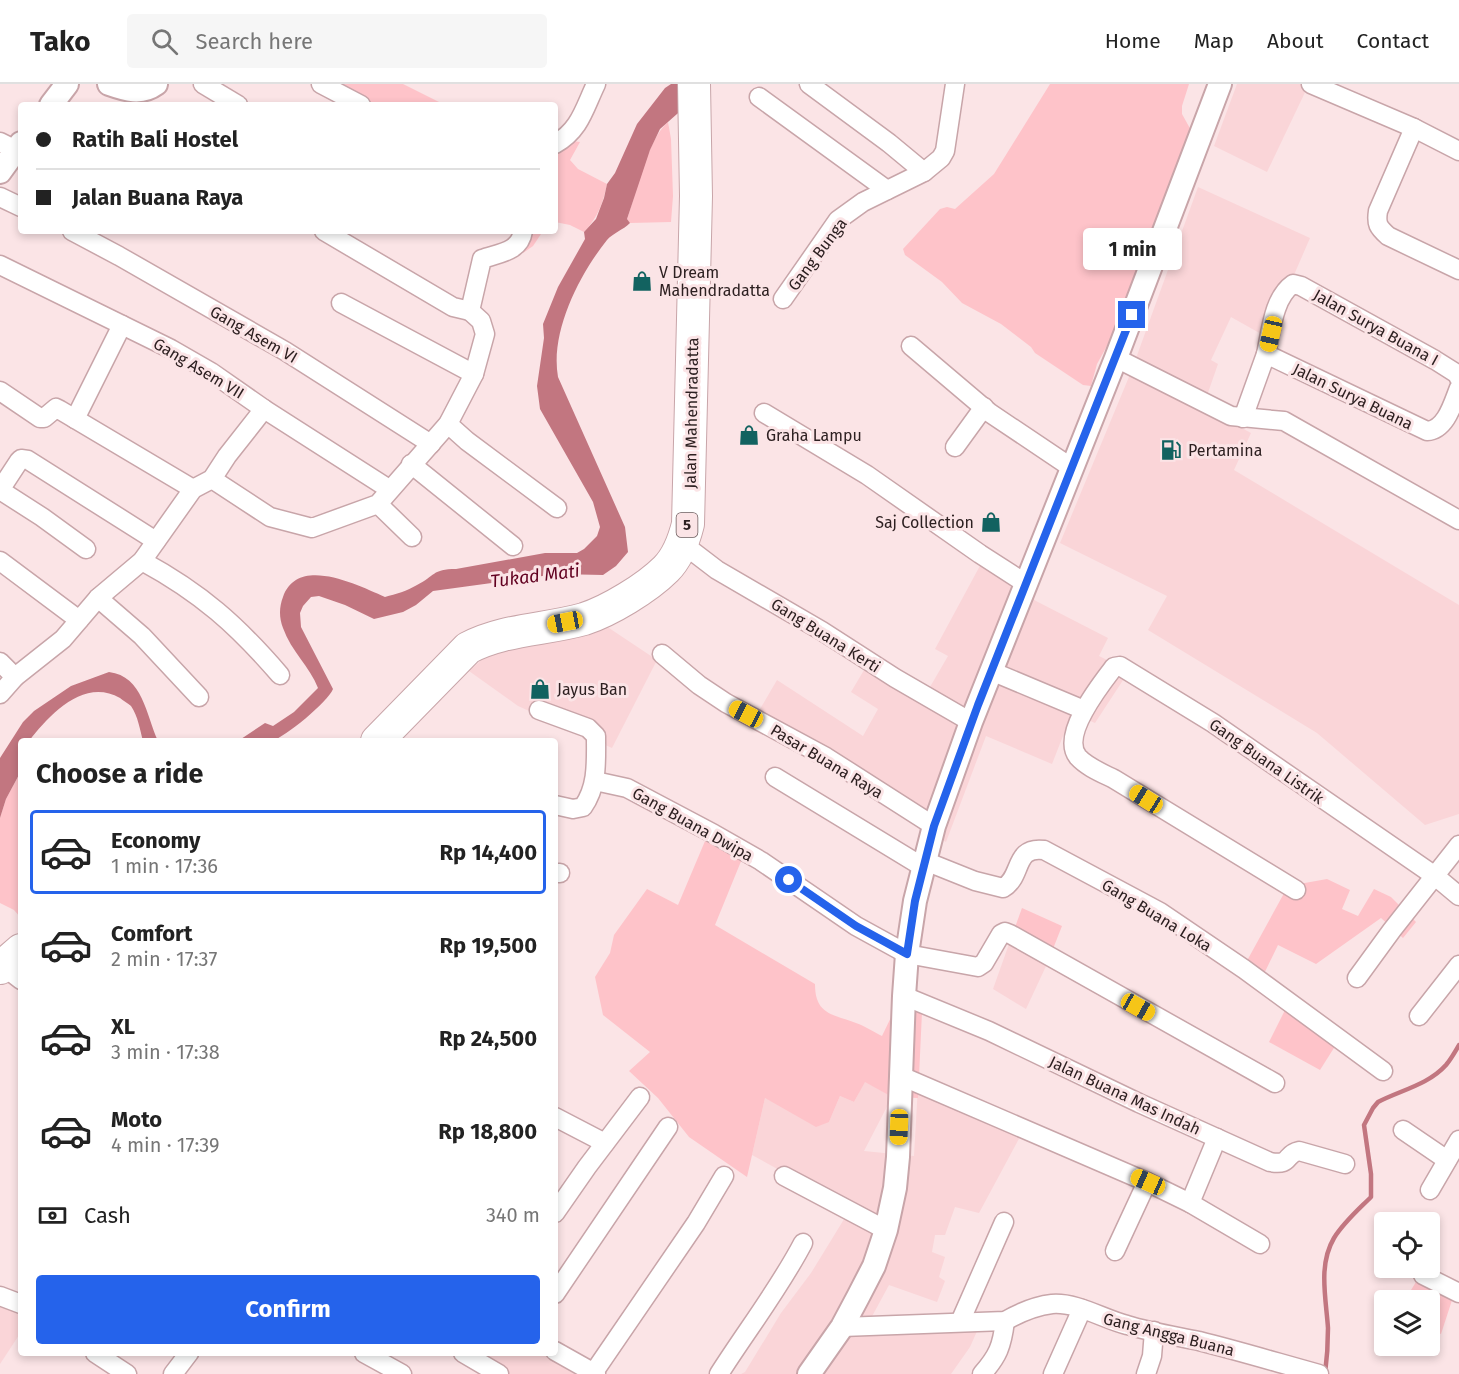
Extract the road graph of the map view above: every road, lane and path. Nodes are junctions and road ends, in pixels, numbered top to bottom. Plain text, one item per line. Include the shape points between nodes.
1 (67, 84) edge
2 (156, 84) edge
3 (203, 84) edge
4 (321, 84) edge
5 (596, 84) edge
6 (694, 84) edge
7 (808, 84) edge
8 (955, 84) edge
9 (1220, 84) edge
10 (1311, 84) edge
11 (1340, 89) edge
12 (127, 93) edge
13 (759, 97) dead end
14 (53, 102) edge
15 (232, 102) edge
16 (355, 102) edge
17 (1414, 128) junction
18 (558, 142) edge
19 (12, 145) edge
20 (1459, 151) edge
21 (0, 172) edge
22 (924, 172) junction
23 (887, 190) junction
24 (0, 197) edge
25 (18, 206) edge
26 (78, 234) edge
27 (329, 234) edge
28 (522, 234) edge
29 (0, 265) edge
30 (1459, 270) edge
31 (783, 299) dead end
32 (341, 303) dead end
33 (470, 311) junction
34 (122, 325) junction
35 (911, 346) dead end
36 (1266, 354) junction
37 (1116, 358) junction
38 (474, 374) junction
39 (1459, 378) edge
40 (0, 391) edge
41 (1457, 400) edge
42 (984, 407) junction
43 (264, 409) junction
44 (764, 413) dead end
45 (1243, 418) junction
46 (75, 419) junction
47 (447, 424) junction
48 (430, 444) junction
49 (955, 447) dead end
50 (411, 464) junction
51 (1072, 468) junction
52 (212, 479) junction
53 (193, 489) junction
54 (389, 489) junction
55 (0, 490) edge
56 (378, 504) junction
57 (557, 508) dead end
58 (1459, 520) edge
59 (412, 537) dead end
60 (156, 541) junction
61 (682, 544) junction
62 (513, 546) dead end
63 (86, 549) dead end
64 (0, 561) edge
65 (142, 561) junction
66 (1025, 583) junction
67 (98, 598) junction
68 (79, 620) junction
69 (662, 654) dead end
70 (0, 663) edge
71 (991, 671) junction
72 (280, 675) dead end
73 (15, 677) junction
74 (0, 694) edge
75 (199, 697) dead end
76 (539, 710) dead end
77 (1084, 710) junction
78 (971, 722) junction
79 (380, 738) edge
80 (775, 777) dead end
81 (595, 781) junction
82 (558, 806) edge
83 (934, 826) junction
84 (1459, 845) edge
85 (924, 864) junction
86 (1435, 876) junction
87 (1296, 890) dead end
88 (1459, 896) edge
89 (907, 954) junction
90 (1459, 965) edge
91 (1357, 978) dead end
92 (904, 996) junction
93 (1419, 1016) dead end
94 (1383, 1071) dead end
95 (901, 1076) junction
96 (1275, 1083) dead end
97 (640, 1097) dead end
98 (558, 1120) edge
99 (668, 1127) dead end
100 (1403, 1130) dead end
101 (1217, 1138) junction
102 (1459, 1140) edge
103 (605, 1143) junction
104 (1447, 1160) junction
105 (1345, 1164) dead end
106 (724, 1176) dead end
107 (784, 1176) dead end
108 (1148, 1182) junction
109 (1430, 1190) dead end
110 (561, 1191) edge
111 (1190, 1203) junction
112 (1005, 1222) dead end
113 (886, 1230) junction
114 (803, 1243) dead end
115 (1260, 1244) dead end
116 (1114, 1251) dead end
117 (1429, 1278) edge
118 (558, 1290) edge
119 (1459, 1293) edge
120 (0, 1296) edge
121 (18, 1303) edge
122 (1082, 1309) junction
123 (1005, 1321) junction
124 (960, 1322) junction
125 (842, 1327) junction
126 (1154, 1331) junction
127 (558, 1353) edge
128 (100, 1356) edge
129 (187, 1356) edge
130 (369, 1356) edge
131 (468, 1356) edge
132 (1312, 1372) edge
133 (595, 1373) edge
134 (127, 1374) edge
135 (173, 1374) edge
136 (402, 1374) edge
137 (499, 1374) edge
138 (719, 1374) edge
139 (809, 1374) edge
140 (982, 1374) edge
141 (1053, 1374) edge
142 (1146, 1374) edge

1 - 14 street
2 - 12 street via 148,90
3 - 15 street
4 - 16 street
5 - 18 street via 575,129
6 - 61 highway, Jalan Mahendradatta / 5 via 696,196 688,524
7 - 22 street
8 - 22 street, Gang Bunga via 945,151
9 - 37 street
10 - 11 street
11 - 17 street
13 - 23 street
17 - 20 street
17 - 30 street via 1376,222 1388,236
19 - 21 street
22 - 23 street, Gang Bunga
23 - 31 street, Gang Bunga via 837,220
24 - 25 street
26 - 48 street, Gang Asem VI via 298,359
27 - 33 street via 453,307
28 - 33 street via 512,250 482,259
29 - 34 street, Gang Asem VII
32 - 38 street
33 - 38 street via 481,321 485,334
34 - 43 street, Gang Asem VII via 211,372
34 - 46 street
35 - 42 street
36 - 39 street, Jalan Surya Buana I via 1278,307 1293,284 1436,360
36 - 41 street, Jalan Surya Buana via 1427,431 1441,425
36 - 45 street
37 - 45 street via 1214,408
37 - 51 street
38 - 47 street
40 - 46 street via 40,418 56,408
42 - 49 street
42 - 51 street
43 - 52 street
43 - 54 street, Gang Asem VII
44 - 66 street via 867,476
45 - 58 street via 1284,421
46 - 53 street
47 - 48 street
47 - 57 street
48 - 50 street
50 - 54 street
50 - 62 street
51 - 66 street
52 - 53 street
52 - 56 street via 270,517 312,528
53 - 60 street
54 - 56 street
55 - 60 street via 19,461 28,460
55 - 63 street
56 - 59 street
60 - 65 street
61 - 78 street, Gang Buana Kerti via 717,570
61 - 79 highway, Jalan Mahendradatta / 5 via 667,568 622,601 585,618 487,638 468,648
64 - 68 street
65 - 67 street
65 - 72 street via 210,604 254,644
66 - 71 street
67 - 68 street
67 - 75 street via 142,636
68 - 73 street via 63,639
69 - 83 street, Pasar Buana Raya via 726,703 826,757
70 - 73 street
71 - 77 street
71 - 78 street
73 - 74 street
76 - 81 street via 596,736
77 - 86 street, Gang Buana Listrik via 1114,667 1120,666 1214,723
77 - 87 street, Gang Buana Listrik via 1074,749 1087,765
78 - 83 street
80 - 85 street
81 - 82 street via 583,807
81 - 89 street, Gang Buana Dwipa via 627,788 714,834 856,926
83 - 85 street
84 - 86 street
85 - 89 street
85 - 94 street, Gang Buana Loka via 1003,888 1013,879 1026,853 1044,850 1160,912
86 - 88 street, Gang Buana Listrik
86 - 91 street
89 - 92 street
89 - 96 street, Gang Buana Dwipa via 978,967 1005,932
90 - 93 street
92 - 95 street
92 - 101 street, Jalan Buana Mas Indah via 989,1030
95 - 108 street
95 - 113 street via 895,1188
97 - 103 street
98 - 103 street
99 - 118 street
100 - 104 street
101 - 105 street, Jalan Buana Mas Indah via 1270,1162 1284,1162 1299,1151
101 - 111 street
102 - 104 street
103 - 110 street
104 - 109 street
106 - 133 street
107 - 113 street
108 - 111 street
108 - 116 street
111 - 115 street
112 - 124 street
113 - 125 street via 874,1266
114 - 138 street via 787,1274
117 - 119 street
120 - 121 street
122 - 123 street, Gang Angga Buana via 1052,1304
122 - 126 street, Gang Angga Buana
122 - 141 street
123 - 124 street, Gang Angga Buana
123 - 140 street via 1002,1346
124 - 125 street, Gang Angga Buana
125 - 139 street
126 - 132 street, Gang Angga Buana
126 - 142 street
127 - 133 street
128 - 134 street
129 - 135 street
130 - 136 street
131 - 137 street

